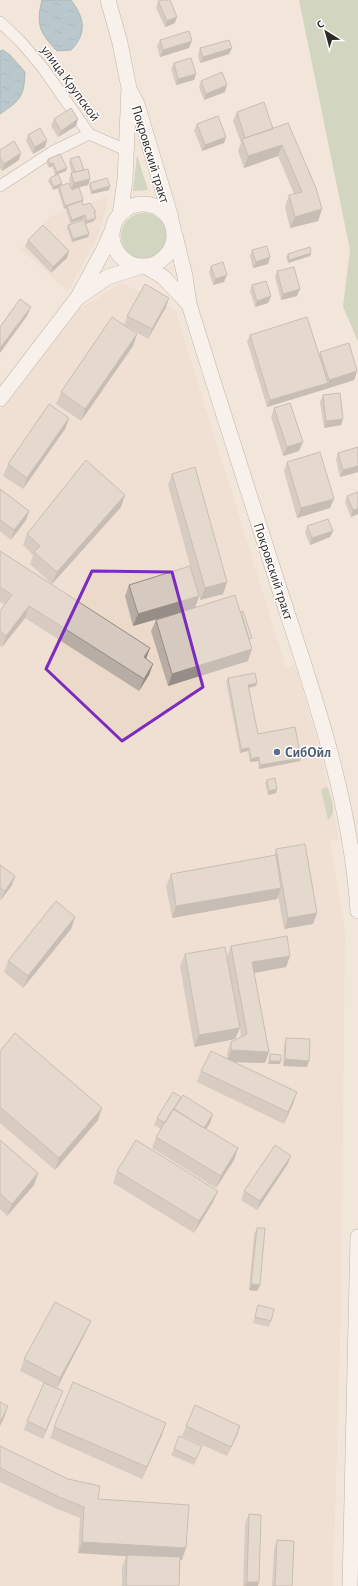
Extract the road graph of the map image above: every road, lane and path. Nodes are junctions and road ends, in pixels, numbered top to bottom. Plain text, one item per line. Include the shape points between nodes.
1 (108, 0) edge
2 (0, 22) edge
3 (129, 88) junction
4 (90, 134) junction
5 (126, 150) junction
6 (0, 186) edge
7 (120, 215) junction
8 (173, 228) junction
9 (113, 229) junction
10 (144, 266) junction
11 (78, 297) junction
12 (189, 304) junction
13 (0, 399) edge
14 (358, 911) edge
15 (358, 1237) edge
16 (350, 1586) edge

1 - 3 main road
2 - 4 street, улица Крупской via 43,68
3 - 5 main road
3 - 8 main road, Покровский тракт via 137,104
4 - 5 street, улица Крупской
4 - 6 street via 52,152
5 - 7 main road
7 - 8 main road via 133,206 148,204 163,211
7 - 9 main road
8 - 10 main road via 174,242 168,254 157,263
8 - 12 main road, Покровский тракт
9 - 10 main road via 112,237 117,252 128,262
9 - 11 main road
10 - 11 main road via 108,277
10 - 12 main road via 163,277
11 - 13 main road
12 - 14 main road, Покровский тракт via 312,688 344,812
15 - 16 main road

